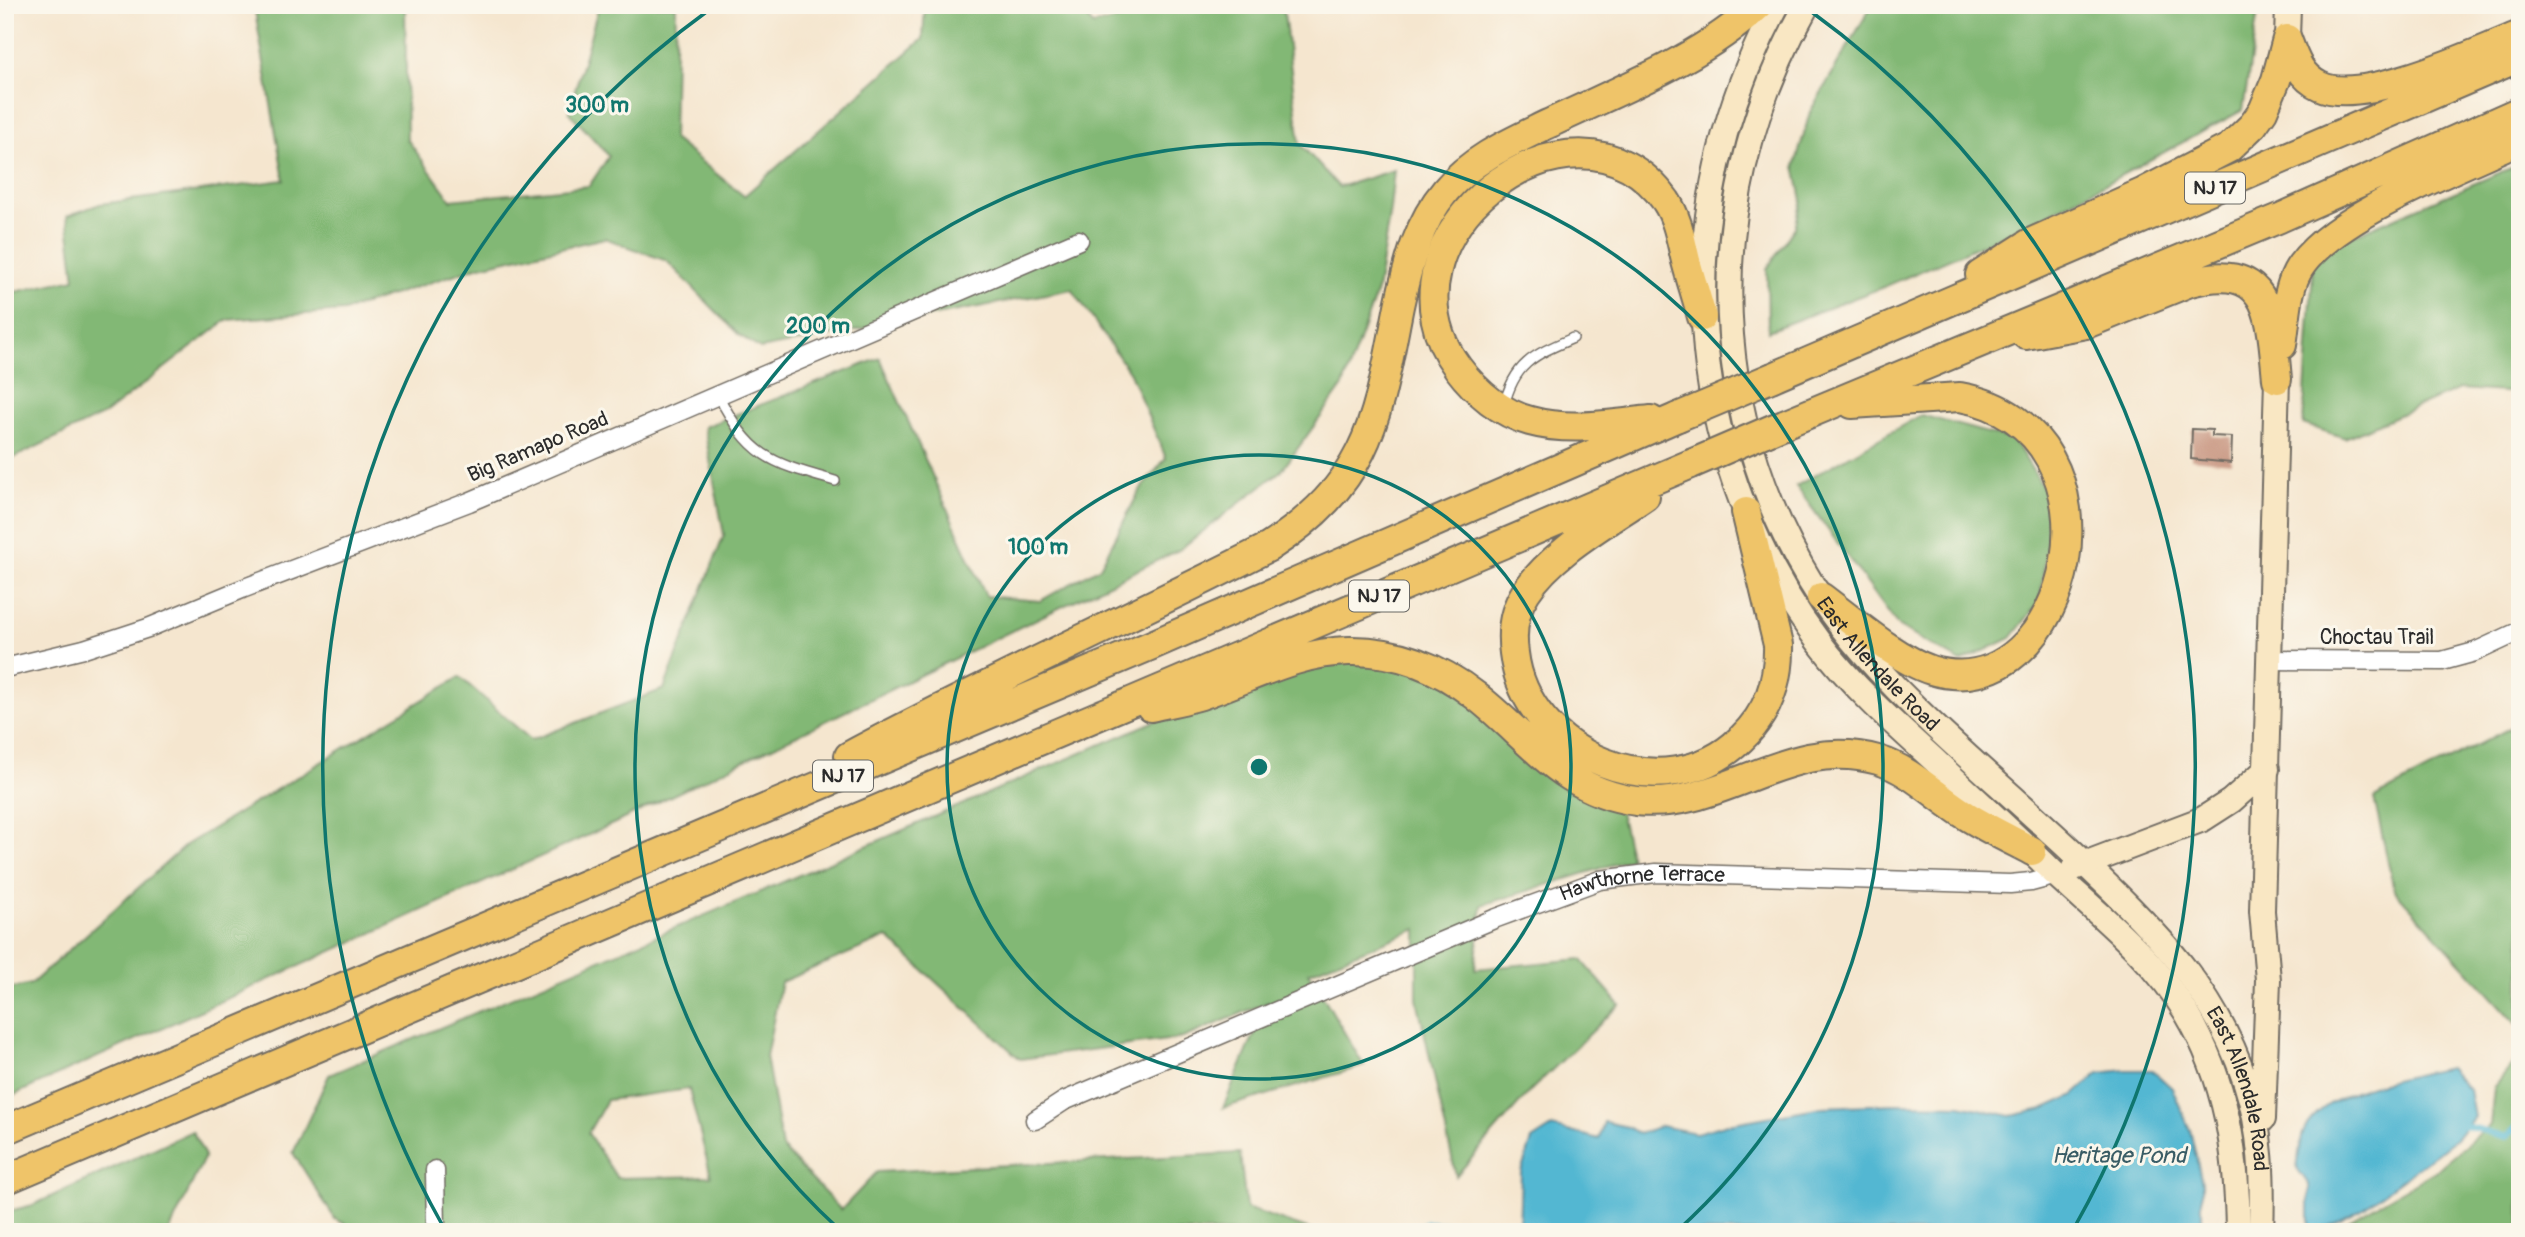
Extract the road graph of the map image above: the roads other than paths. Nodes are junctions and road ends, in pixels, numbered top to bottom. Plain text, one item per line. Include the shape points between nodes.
1 (1759, 5) edge
2 (1777, 5) edge
3 (1807, 5) edge
4 (2288, 5) edge
5 (2520, 35) edge
6 (2287, 39) junction
7 (2520, 57) edge
8 (2520, 111) edge
9 (2520, 135) edge
10 (1079, 240) dead end
11 (1702, 317) junction
12 (1910, 320) junction
13 (1573, 338) dead end
14 (1972, 345) junction
15 (2277, 379) junction
16 (718, 395) junction
17 (1828, 406) junction
18 (1503, 409) junction
19 (1678, 417) junction
20 (1691, 464) junction
21 (835, 481) dead end
22 (1746, 512) junction
23 (1821, 597) junction
24 (2520, 631) edge
25 (2270, 660) junction
26 (5, 668) edge
27 (1066, 728) junction
28 (2267, 769) junction
29 (690, 841) junction
30 (2032, 852) junction
31 (2086, 863) junction
32 (2057, 875) junction
33 (1035, 1120) dead end
34 (5, 1130) edge
35 (2261, 1154) junction
36 (435, 1170) dead end
37 (5, 1180) edge
38 (436, 1232) edge
39 (2238, 1232) edge
40 (2261, 1232) edge

1 - 29 highway via 1684,58 1493,152 1447,189 1410,257 1367,441 1335,491 1304,523 1269,547 955,699
2 - 11 main road, East Allendale Road via 1734,99 1715,171 1704,245
3 - 23 main road, East Allendale Road via 1772,75 1749,142 1734,214 1729,295 1740,402 1757,467 1784,533
4 - 6 main road
5 - 6 highway via 2430,70 2352,91 2328,89 2308,78 2299,69
6 - 12 highway via 2263,111 2229,148 2030,243
7 - 12 highway, NJ 17
8 - 14 highway, NJ 17 via 2280,218
9 - 15 highway via 2402,194 2312,251 2292,282
10 - 16 street, Big Ramapo Road
11 - 18 highway via 1674,219 1668,204 1648,181 1622,164 1588,156 1560,156 1530,164 1494,185 1462,216 1435,277 1436,313 1449,353 1474,387
11 - 22 main road, East Allendale Road via 1712,398
12 - 19 highway, NJ 17, bridge
13 - 18 lane via 1545,350 1513,376
14 - 15 highway via 2086,324 2190,282 2229,277 2247,284 2263,299 2271,321
14 - 17 highway, NJ 17
15 - 25 main road
16 - 21 lane via 750,445 788,467
16 - 26 street, Big Ramapo Road via 469,502 148,628
17 - 20 highway, NJ 17, bridge
17 - 23 highway via 1942,397 1990,406 2019,424 2045,451 2062,486 2068,524 2064,566 2040,626 2007,659 1970,674 1945,674 1919,666
18 - 19 highway via 1529,421 1561,425
19 - 29 highway, NJ 17
20 - 22 highway via 1552,562 1518,606 1512,643 1520,681 1542,717 1573,747 1626,770 1679,772 1716,759 1760,717 1776,682 1778,645
20 - 27 highway, NJ 17
22 - 30 main road, East Allendale Road via 1776,575 1818,641 1895,725
23 - 31 main road, East Allendale Road via 1886,678
24 - 25 street, Choctau Trail via 2442,661
25 - 28 main road
27 - 30 highway via 1210,692 1308,656 1383,652 1420,663 1457,683 1551,764 1599,792 1636,801 1675,800 1801,758 1864,757 1897,767 1967,816
27 - 37 highway, NJ 17
28 - 31 main road, Hawthorne Terrace via 2203,819
28 - 35 main road via 2262,911 2268,993
29 - 34 highway, NJ 17
30 - 32 main road, East Allendale Road
31 - 32 main road, Hawthorne Terrace
31 - 35 main road, East Allendale Road via 2174,952 2208,999 2246,1084
32 - 33 street, Hawthorne Terrace via 2010,884 1666,873 1600,880 1225,1031 1064,1101
32 - 39 main road, East Allendale Road via 2166,982 2203,1045 2218,1082 2235,1150
35 - 40 main road, East Allendale Road
36 - 38 street

